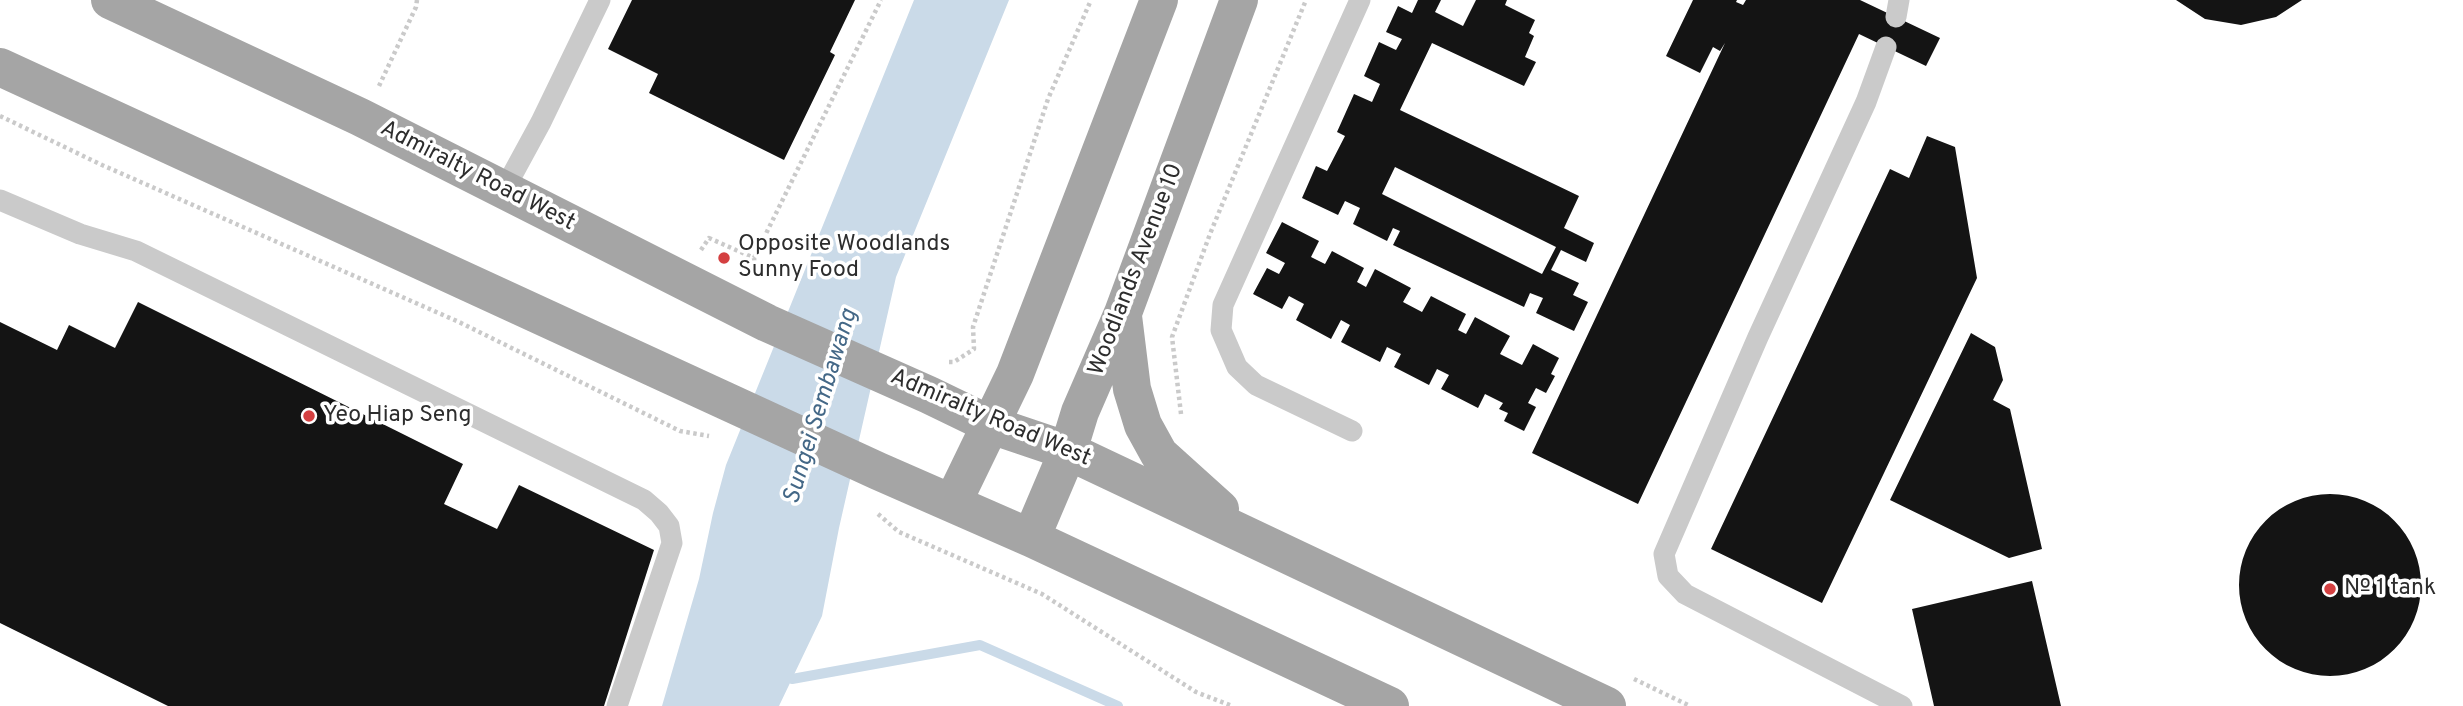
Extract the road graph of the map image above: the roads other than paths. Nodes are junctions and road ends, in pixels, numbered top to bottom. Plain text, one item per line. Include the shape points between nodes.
1 (110, 0) edge
2 (600, 0) edge
3 (1159, 0) edge
4 (1239, 0) edge
5 (1360, 0) edge
6 (1886, 47) dead end
7 (0, 67) edge
8 (505, 190) junction
9 (0, 200) edge
10 (1123, 313) junction
11 (991, 425) junction
12 (1352, 431) dead end
13 (1069, 451) junction
14 (953, 502) junction
15 (1250, 536) junction
16 (1031, 538) junction
17 (617, 706) edge
18 (1390, 706) edge
19 (1607, 706) edge
20 (1902, 706) edge

1 - 8 main road, Admiralty Road West
2 - 8 lane
3 - 11 main road
4 - 10 main road, Woodlands Avenue 10
5 - 12 lane via 1223,305 1221,330 1237,367 1256,386
6 - 20 lane via 1866,102 1664,554 1668,576 1685,594
7 - 14 main road via 722,400 874,489
8 - 11 main road, Admiralty Road West via 767,323 936,378
9 - 17 lane via 80,234 136,251 644,500 669,526 673,543
10 - 13 main road, Woodlands Avenue 10 via 1080,412
10 - 15 main road via 1132,389 1143,425 1159,454
11 - 13 main road, Admiralty Road West
11 - 14 main road
13 - 15 main road, Admiralty Road West
13 - 16 main road, Woodlands Avenue 10
14 - 16 main road
15 - 19 main road, Admiralty Road West
16 - 18 main road

